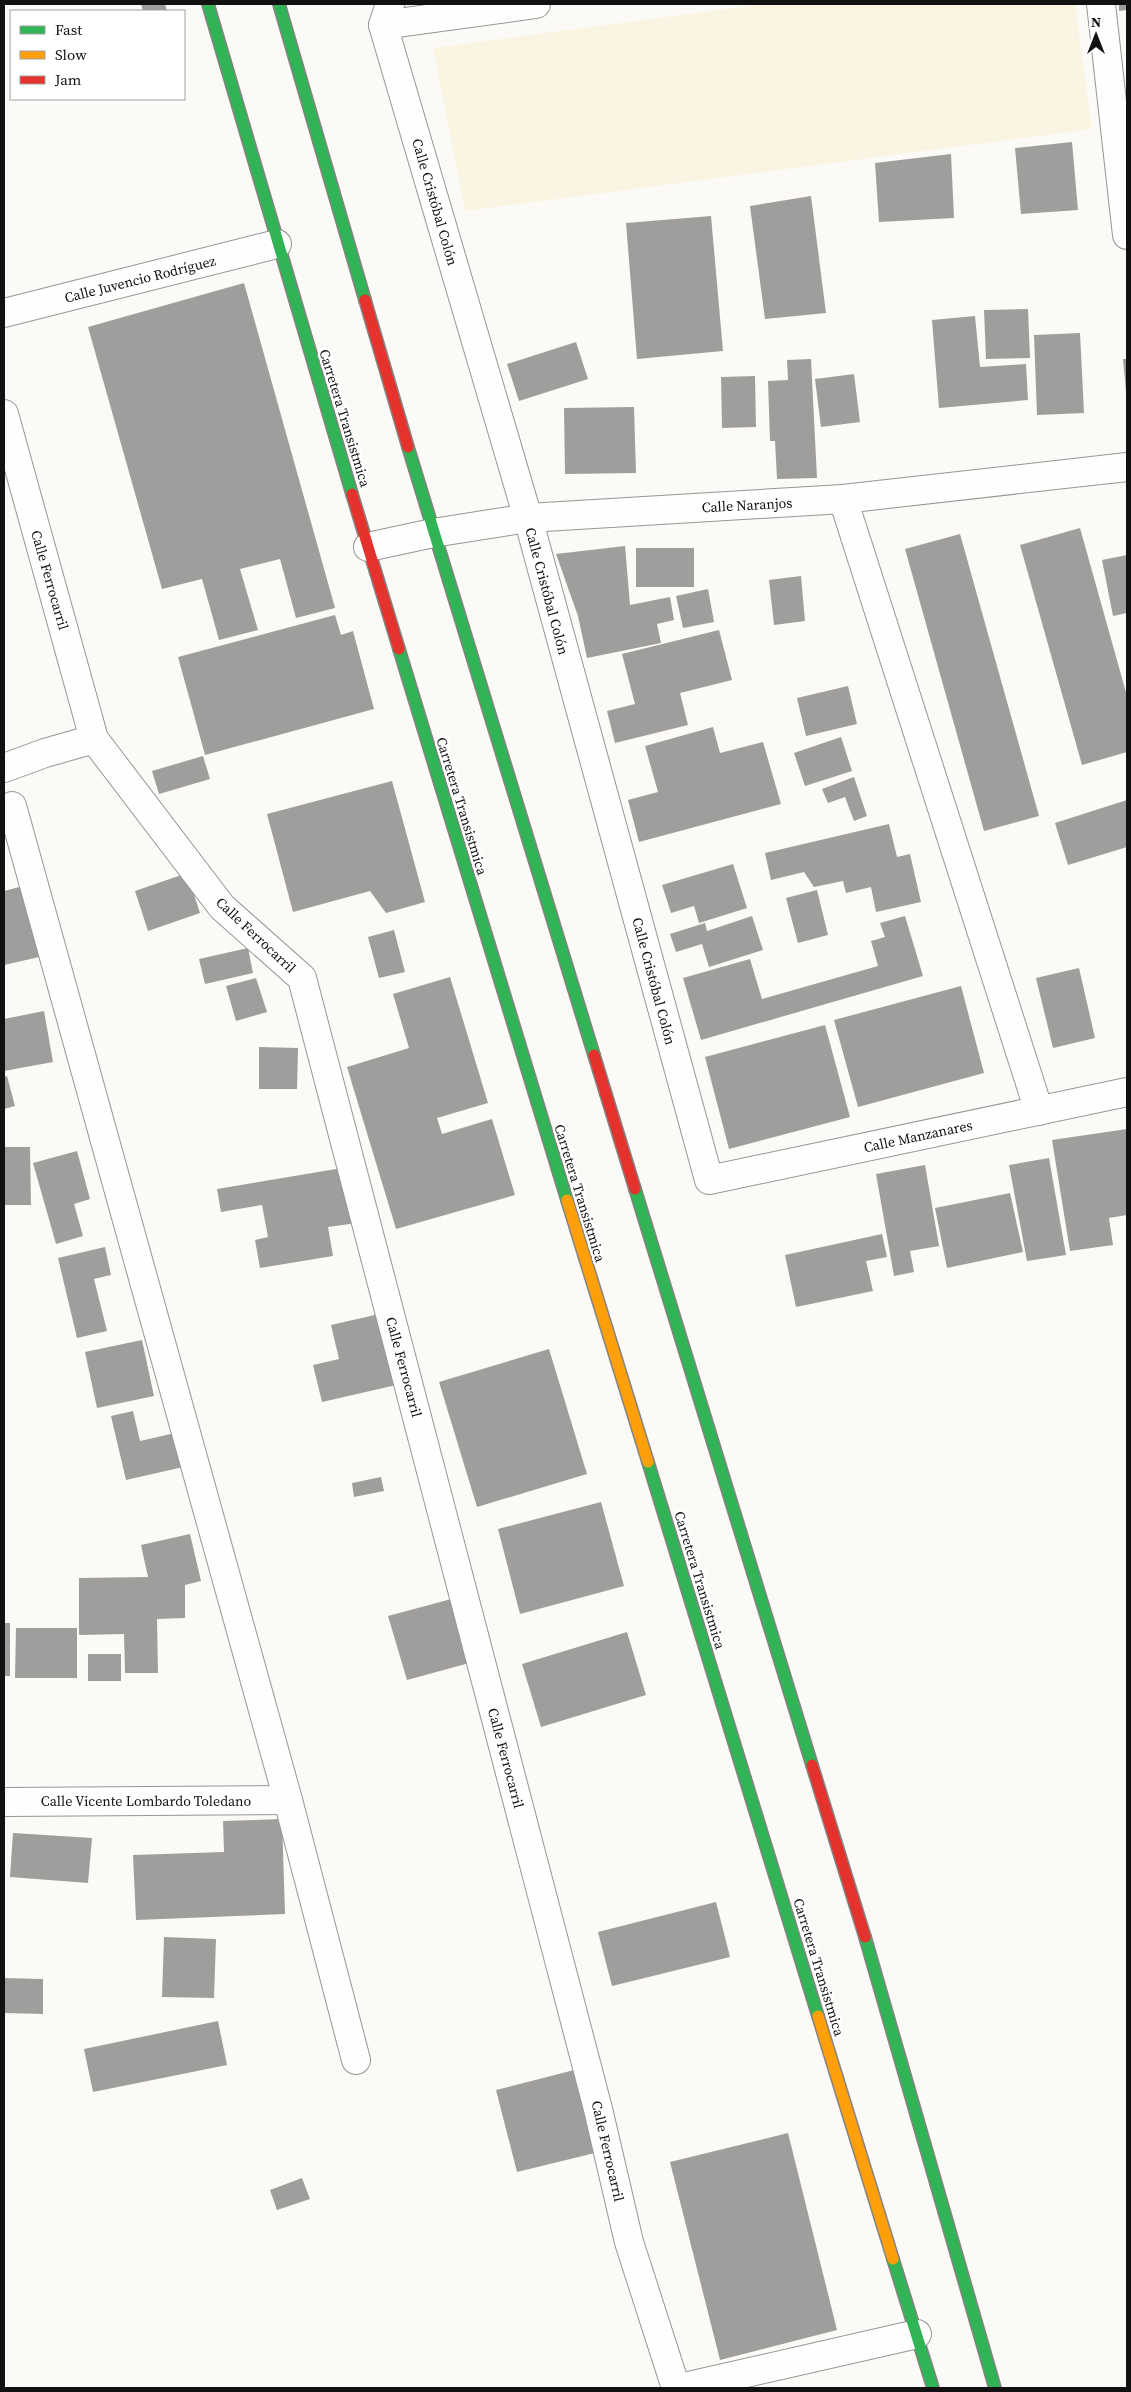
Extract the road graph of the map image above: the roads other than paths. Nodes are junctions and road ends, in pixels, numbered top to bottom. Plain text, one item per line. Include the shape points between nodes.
1 (208, 4) edge
2 (279, 4) edge
3 (536, 4) edge
4 (1101, 4) edge
5 (386, 14) edge
6 (1127, 235) edge
7 (277, 244) junction
8 (4, 313) edge
9 (4, 414) edge
10 (1127, 467) edge
11 (843, 499) junction
12 (528, 518) junction
13 (433, 532) junction
14 (368, 547) junction
15 (94, 739) junction
16 (10, 766) edge
17 (8, 813) edge
18 (1127, 1092) edge
19 (1039, 1111) junction
20 (709, 1180) joint
21 (288, 1800) junction
22 (4, 1802) edge
23 (356, 2060) dead end
24 (917, 2334) junction
25 (676, 2388) edge
26 (680, 2388) edge
27 (933, 2388) edge
28 (995, 2388) edge

1 - 7 main road, Carretera Transistmica
2 - 13 main road
3 - 5 street
4 - 6 street
5 - 12 street, Calle Cristóbal Colón
7 - 8 street, Calle Juvencio Rodríguez
7 - 14 main road, Carretera Transistmica
9 - 15 street, Calle Ferrocarril
10 - 11 street, Calle Naranjos
11 - 12 street, Calle Naranjos
11 - 19 street
12 - 13 street, Calle Naranjos
12 - 20 street, Calle Cristóbal Colón
13 - 14 street, Calle Naranjos
13 - 28 main road via 880,1986
14 - 24 main road, Carretera Transistmica
15 - 16 street
15 - 25 street, Calle Ferrocarril via 222,907 302,978 598,2108 629,2242
16 - 17 street
17 - 21 street
18 - 19 street, Calle Manzanares
19 - 20 street, Calle Manzanares
21 - 22 street, Calle Vicente Lombardo Toledano
21 - 23 street
24 - 26 street
24 - 27 main road, Carretera Transistmica

